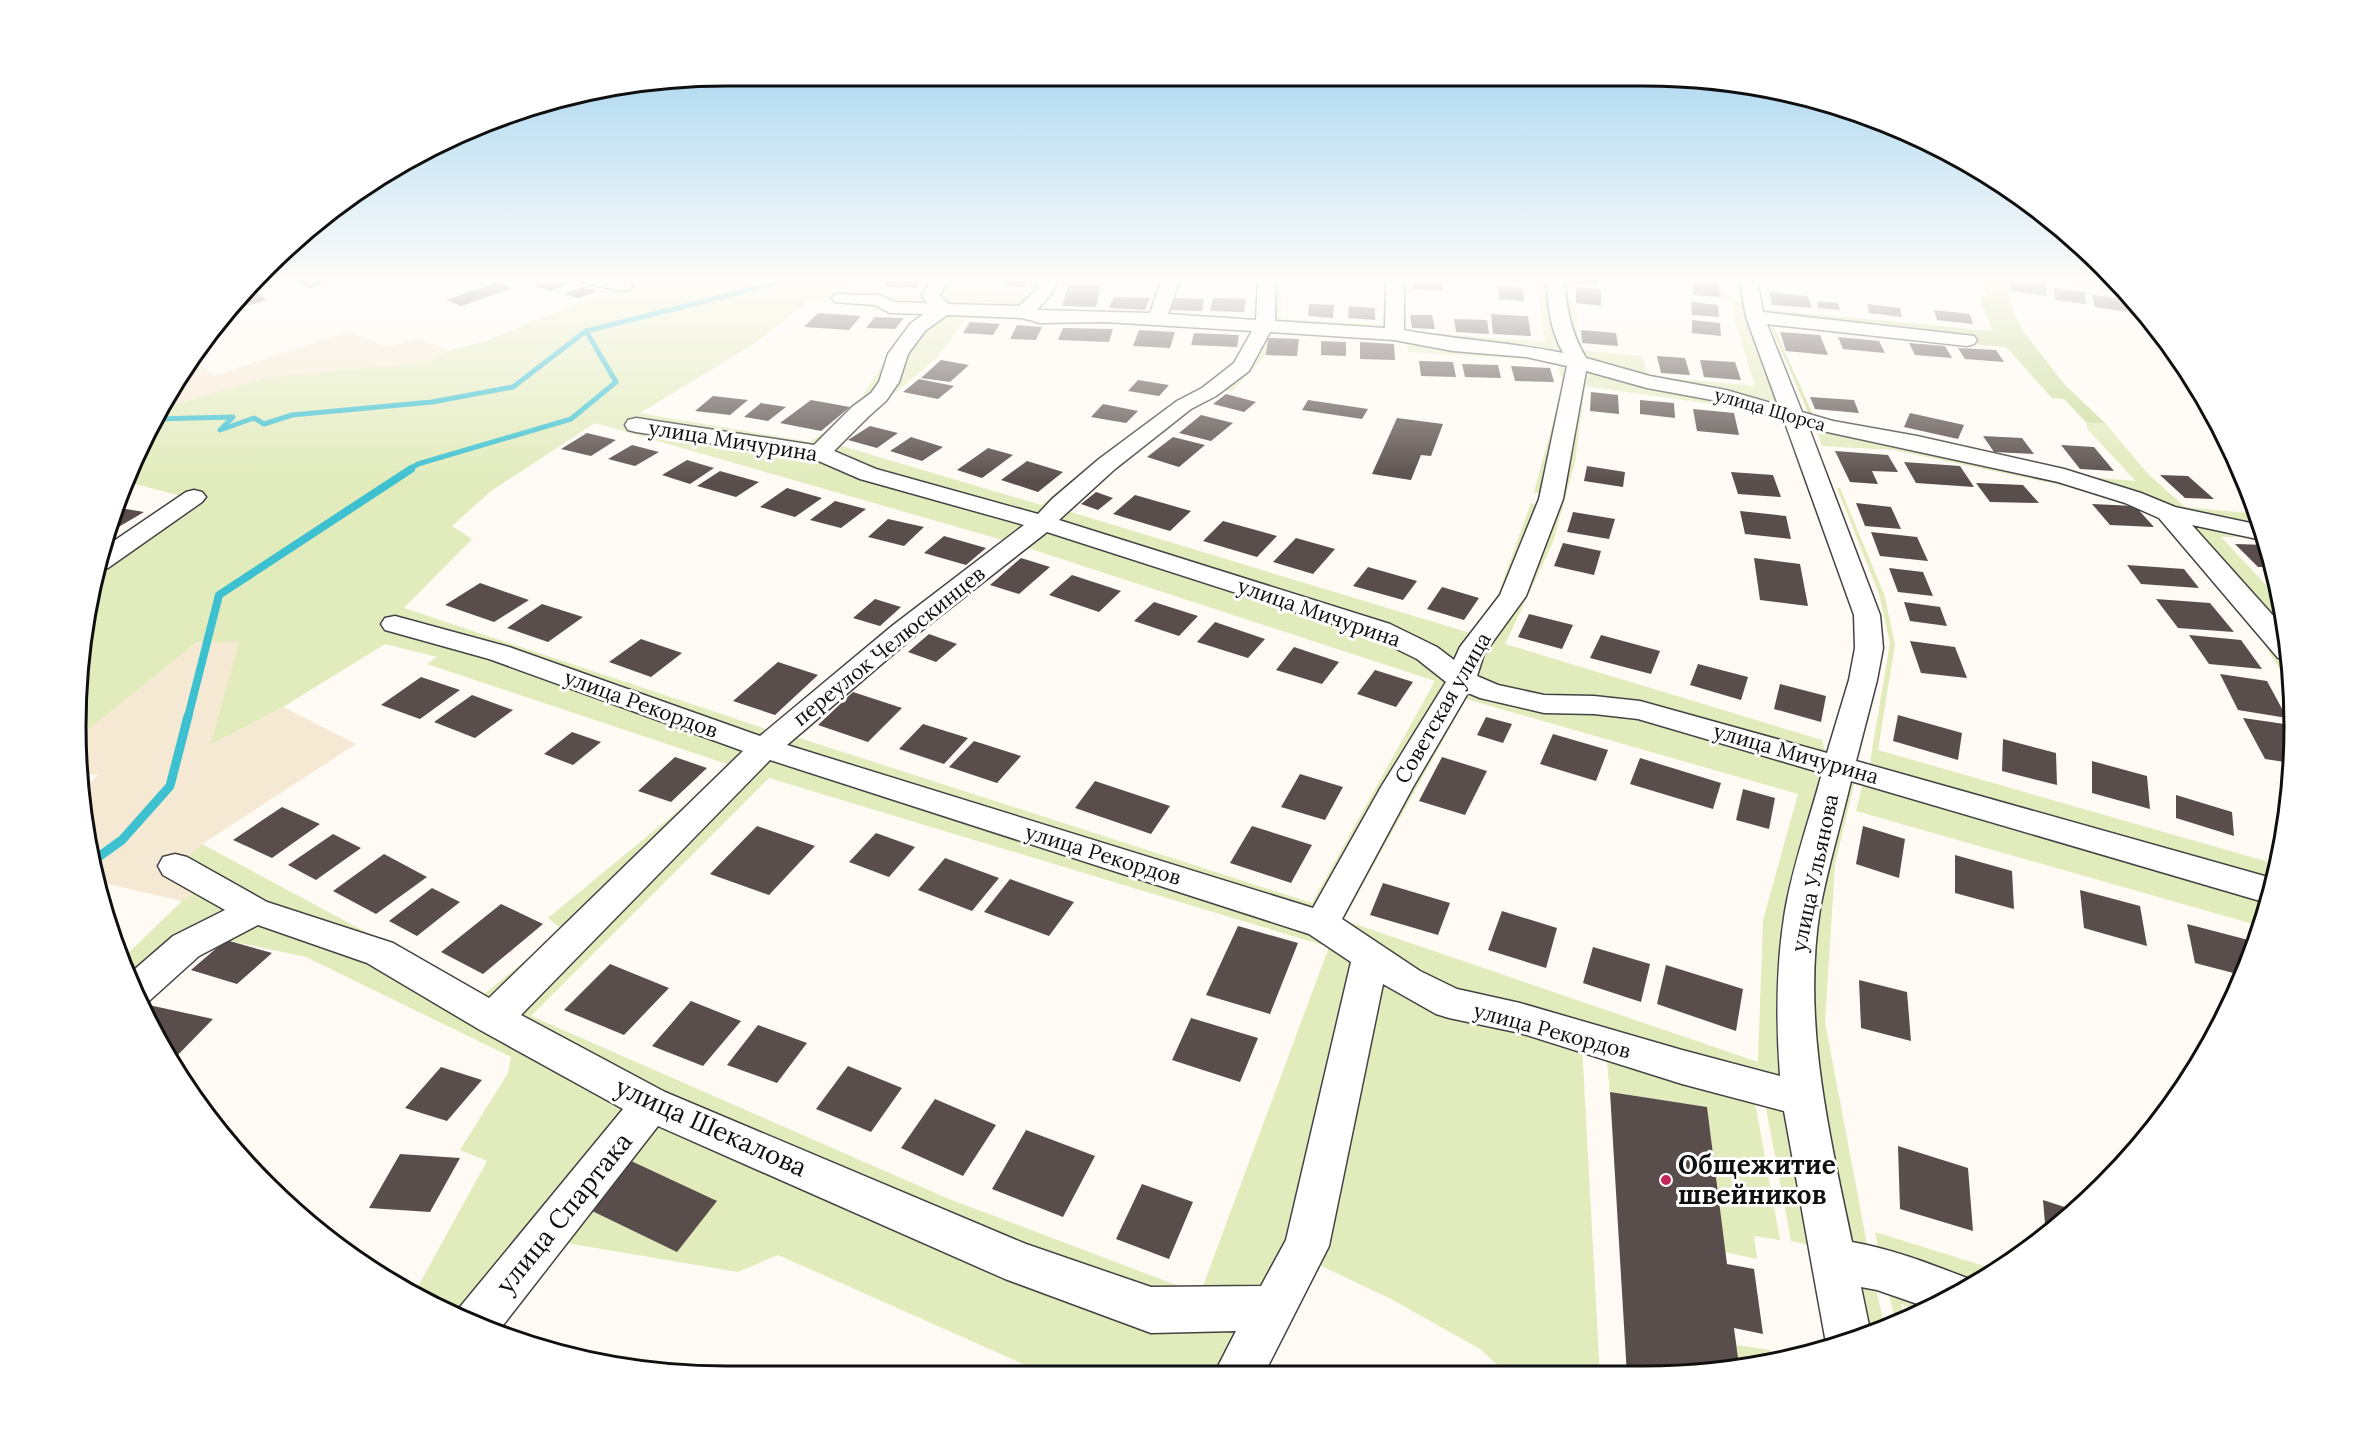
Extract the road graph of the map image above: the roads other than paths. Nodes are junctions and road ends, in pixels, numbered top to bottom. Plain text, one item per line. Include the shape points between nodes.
1 (904, 347) edge
2 (1253, 347) edge
3 (1474, 347) edge
4 (1569, 347) edge
5 (1767, 347) edge
6 (1578, 362) junction
7 (1794, 416) junction
8 (636, 425) dead end
9 (819, 453) junction
10 (194, 497) dead end
11 (2168, 513) junction
12 (1043, 523) junction
13 (2254, 531) edge
14 (108, 557) edge
15 (394, 624) dead end
16 (2279, 640) edge
17 (1462, 680) junction
18 (764, 748) junction
19 (1839, 766) junction
20 (175, 866) dead end
21 (2264, 889) edge
22 (255, 911) junction
23 (1322, 924) junction
24 (1371, 955) junction
25 (141, 986) edge
26 (493, 1019) junction
27 (1802, 1099) junction
28 (651, 1104) junction
29 (1832, 1260) junction
30 (1943, 1292) edge
31 (1273, 1308) junction
32 (480, 1318) edge
33 (1847, 1334) edge
34 (1242, 1366) edge

1 - 9 street via 890,382 879,397
2 - 12 street, переулок Челюскинцев via 1242,367 1107,464
3 - 6 street, улица Щорса via 1526,351
4 - 6 street
5 - 7 street, улица Ульянова
6 - 7 street, улица Щорса
6 - 17 street, Советская улица via 1551,499 1513,596 1470,653
7 - 11 street, улица Щорса via 2064,476
7 - 19 street, улица Ульянова via 1867,615 1869,648
8 - 9 street, улица Мичурина
9 - 12 street, улица Мичурина via 868,474
10 - 14 street
11 - 13 street, улица Щорса
11 - 16 street
12 - 17 street, улица Мичурина via 1380,630 1427,653
12 - 18 street, переулок Челюскинцев via 902,632
15 - 18 street, улица Рекордов via 499,653
17 - 19 street, улица Мичурина via 1490,692 1544,704 1640,710
17 - 23 street, Советская улица via 1397,787
18 - 23 street, улица Рекордов
18 - 26 street, переулок Челюскинцев
19 - 21 street, улица Мичурина
19 - 27 street, улица Ульянова via 1803,909 1797,958 1795,1022
20 - 22 street, улица Шекалова
22 - 25 street via 186,946
22 - 26 street, улица Шекалова via 380,953
23 - 24 street, улица Рекордов
24 - 27 street, улица Рекордов via 1407,981 1449,1003 1520,1018
24 - 31 street via 1308,1246
26 - 28 street, улица Шекалова
27 - 29 street, улица Ульянова
28 - 31 street, улица Шекалова via 1021,1264 1151,1310
28 - 32 street, улица Спартака
29 - 30 street via 1876,1268
29 - 33 street, улица Ульянова
31 - 34 street

